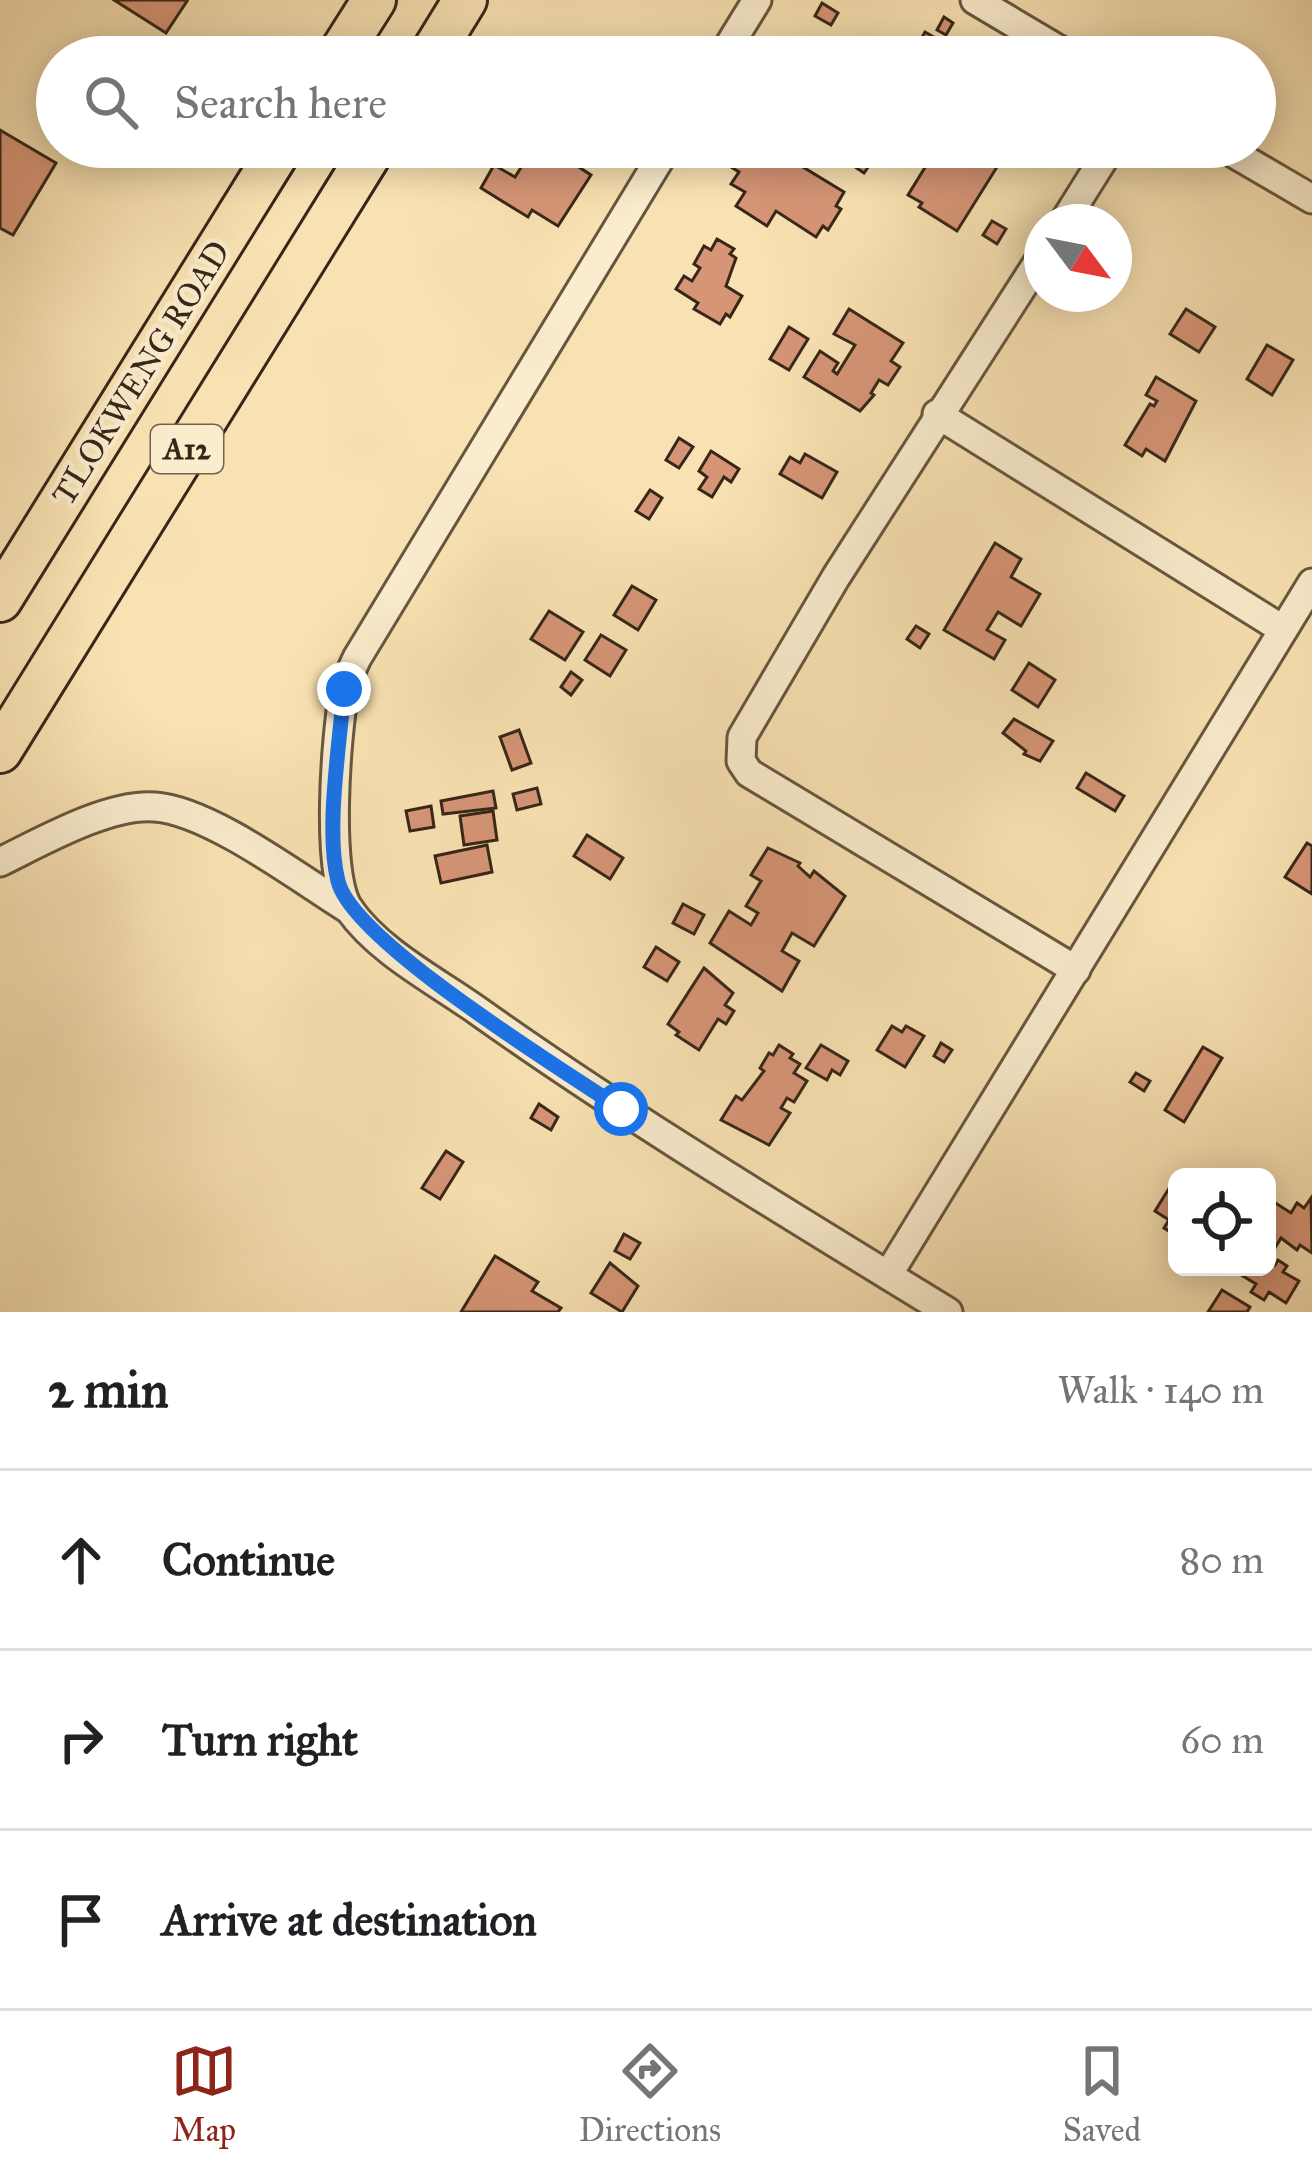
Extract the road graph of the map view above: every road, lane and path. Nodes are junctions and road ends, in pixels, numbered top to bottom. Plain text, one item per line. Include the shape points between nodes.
1 (374, 0) edge
2 (465, 0) edge
3 (757, 0) edge
4 (975, 0) edge
5 (351, 36) edge
6 (443, 36) edge
7 (735, 36) edge
8 (1036, 36) edge
9 (268, 168) edge
10 (361, 168) edge
11 (655, 168) edge
12 (1098, 168) edge
13 (1259, 168) edge
14 (1312, 199) edge
15 (1075, 204) edge
16 (1024, 283) edge
17 (938, 414) junction
18 (1312, 583) edge
19 (0, 600) edge
20 (1282, 629) junction
21 (0, 751) edge
22 (0, 862) edge
23 (350, 910) junction
24 (1076, 970) junction
25 (888, 1275) junction
26 (948, 1312) edge

1 - 5 main road
2 - 6 main road
3 - 7 street
4 - 8 street
9 - 19 main road, TLOKWENG ROAD / A12
10 - 21 main road, A12
11 - 23 street via 344,689 334,833 337,879
12 - 15 street
13 - 14 street
16 - 17 street
17 - 20 street
17 - 24 street via 742,737 742,761 871,850
18 - 20 street
20 - 24 street
22 - 23 street via 118,811 154,806 213,826
23 - 25 street via 405,959 621,1109
24 - 25 street
25 - 26 street

